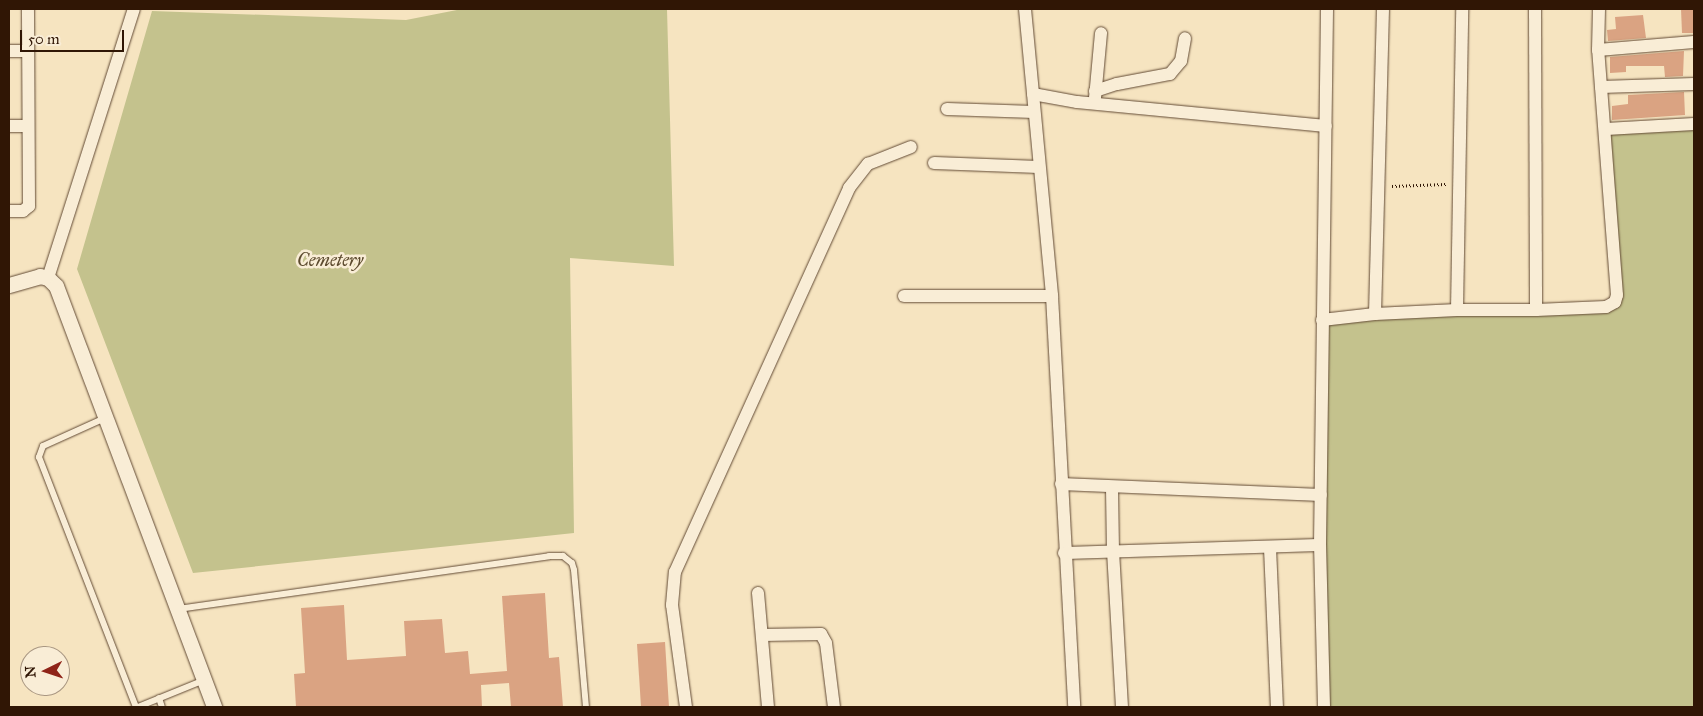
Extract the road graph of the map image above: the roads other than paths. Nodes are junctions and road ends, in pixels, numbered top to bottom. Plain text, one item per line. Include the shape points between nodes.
1 (28, 9) edge
2 (134, 9) edge
3 (1025, 9) edge
4 (1327, 9) edge
5 (1383, 9) edge
6 (1462, 9) edge
7 (1535, 9) edge
8 (1599, 9) edge
9 (1101, 33) dead end
10 (1185, 38) dead end
11 (1694, 42) edge
12 (1598, 50) junction
13 (9, 51) edge
14 (28, 51) junction
15 (1694, 84) edge
16 (1601, 87) junction
17 (1033, 94) junction
18 (1095, 97) junction
19 (947, 109) dead end
20 (1034, 112) junction
21 (1694, 124) edge
22 (9, 126) edge
23 (28, 126) junction
24 (1326, 126) junction
25 (1606, 129) junction
26 (911, 147) dead end
27 (934, 163) dead end
28 (1039, 167) junction
29 (9, 211) edge
30 (48, 278) junction
31 (9, 285) edge
32 (904, 296) dead end
33 (1052, 296) junction
34 (1457, 310) junction
35 (1536, 310) junction
36 (1375, 314) junction
37 (1322, 320) junction
38 (105, 418) junction
39 (1061, 484) junction
40 (1112, 488) junction
41 (1321, 495) junction
42 (1320, 545) junction
43 (1270, 548) junction
44 (1113, 551) junction
45 (1064, 553) junction
46 (758, 593) dead end
47 (178, 609) junction
48 (762, 635) junction
49 (204, 680) junction
50 (159, 698) junction
51 (137, 707) edge
52 (162, 707) edge
53 (214, 707) edge
54 (586, 707) edge
55 (686, 707) edge
56 (768, 707) edge
57 (834, 707) edge
58 (1074, 707) edge
59 (1122, 707) edge
60 (1277, 707) edge
61 (1324, 707) edge

1 - 14 street
2 - 30 street
3 - 17 street
4 - 24 street
5 - 36 street
6 - 34 street
7 - 35 street
8 - 12 street
9 - 18 street
10 - 18 street via 1181,61 1170,74
11 - 12 street
12 - 16 street
13 - 14 street
14 - 23 street
15 - 16 street
16 - 25 street
17 - 18 street
17 - 20 street
18 - 24 street
19 - 20 street
20 - 28 street
21 - 25 street
22 - 23 street
23 - 29 street via 29,206 23,211
24 - 37 street
25 - 35 street via 1615,302 1606,307
26 - 55 street via 868,164 849,188 675,572 672,604
27 - 28 street
28 - 33 street
30 - 31 street via 40,276
30 - 38 street via 56,286
32 - 33 street
33 - 39 street
34 - 35 street
34 - 36 street
36 - 37 street
37 - 41 street
38 - 47 street
38 - 51 lane via 43,446 39,458
39 - 40 street
39 - 45 street
40 - 41 street
40 - 44 street
41 - 42 street
42 - 43 street
42 - 61 street
43 - 44 street
43 - 60 street
44 - 45 street
44 - 59 street
45 - 58 street
46 - 48 street
47 - 49 street
47 - 54 lane via 563,556 572,563 574,570
48 - 56 street
48 - 57 street via 821,634 826,643
49 - 50 lane
49 - 53 street
50 - 51 lane
50 - 52 lane

